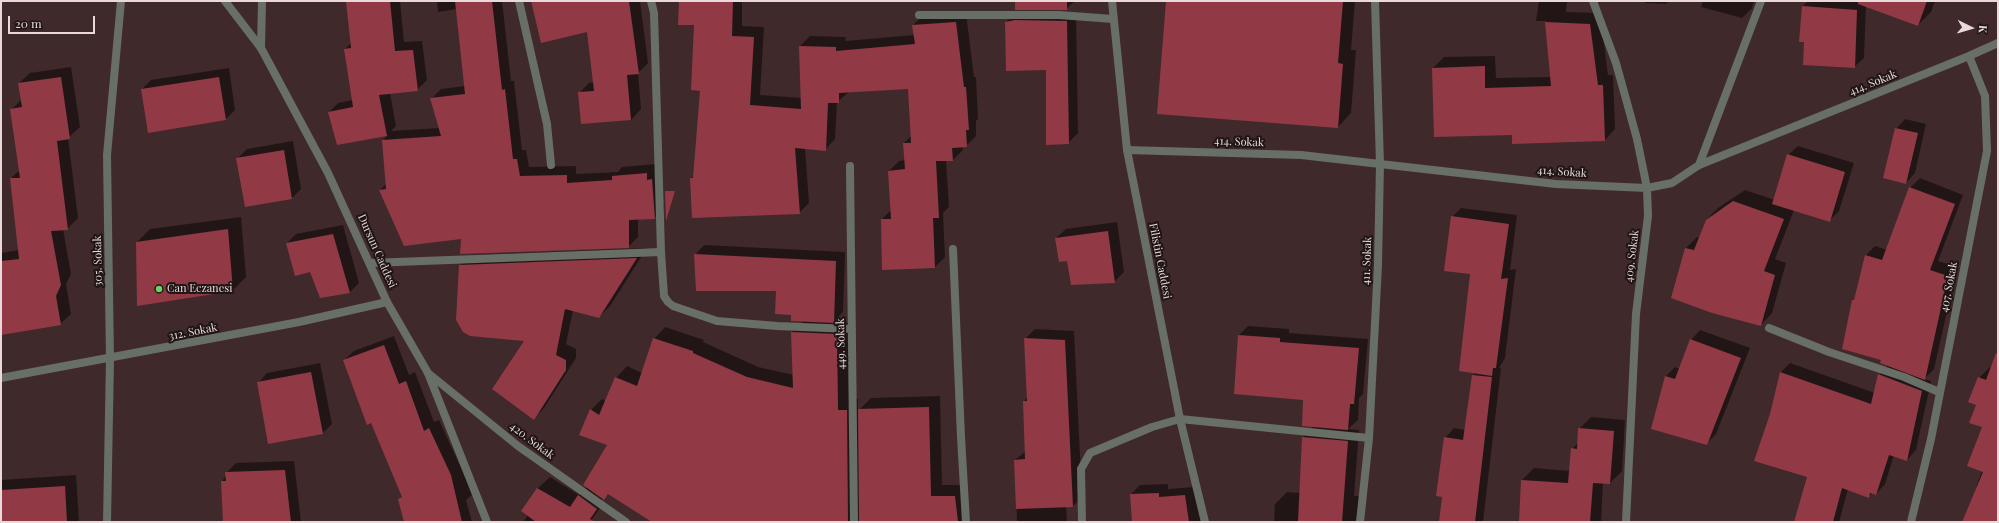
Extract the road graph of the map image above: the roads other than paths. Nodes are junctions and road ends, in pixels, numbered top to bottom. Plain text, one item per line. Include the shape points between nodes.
1 (121, 1) edge
2 (226, 1) edge
3 (262, 1) edge
4 (519, 1) edge
5 (651, 1) edge
6 (1112, 1) edge
7 (1375, 1) edge
8 (1593, 1) edge
9 (1761, 1) edge
10 (919, 15) dead end
11 (1113, 19) junction
12 (1998, 43) edge
13 (261, 48) junction
14 (1969, 56) junction
15 (1127, 150) junction
16 (1380, 164) junction
17 (551, 165) dead end
18 (1699, 165) junction
19 (850, 166) dead end
20 (1647, 188) junction
21 (952, 249) dead end
22 (661, 252) junction
23 (370, 263) junction
24 (387, 302) junction
25 (1769, 328) dead end
26 (852, 329) junction
27 (110, 359) junction
28 (428, 373) junction
29 (1, 378) edge
30 (1939, 392) junction
31 (1180, 419) junction
32 (1369, 438) junction
33 (107, 522) edge
34 (487, 522) edge
35 (626, 522) edge
36 (854, 522) edge
37 (966, 522) edge
38 (1082, 522) edge
39 (1205, 522) edge
40 (1360, 522) edge
41 (1626, 522) edge
42 (1911, 522) edge

1 - 27 street, 305. Sokak via 107,155
2 - 13 street, Dursun Caddesi
3 - 13 street
4 - 17 street via 547,124
5 - 22 street via 654,13
6 - 11 street, Filistin Caddesi
7 - 16 street, 411. Sokak
8 - 20 street, 409. Sokak via 1616,63 1637,139
9 - 18 street
10 - 11 street via 1059,15
11 - 15 street, Filistin Caddesi
12 - 14 street, 414. Sokak
13 - 23 street, Dursun Caddesi via 328,173
14 - 18 street, 414. Sokak
14 - 30 street, 407. Sokak via 1985,96 1987,151
15 - 16 street, 414. Sokak via 1301,155
15 - 31 street, Filistin Caddesi
16 - 20 street, 414. Sokak via 1556,184
16 - 32 street, 411. Sokak via 1378,265
18 - 20 street, 414. Sokak via 1672,183
19 - 26 street, 449. Sokak
20 - 41 street, 409. Sokak via 1648,216 1636,314
21 - 37 street
22 - 23 street
22 - 26 street via 664,296 673,306 717,321
23 - 24 street, Dursun Caddesi
24 - 27 street, 312. Sokak
24 - 28 street, Dursun Caddesi
25 - 30 street
26 - 36 street, 449. Sokak
27 - 29 street, 312. Sokak
27 - 33 street, 305. Sokak
28 - 34 street, Dursun Caddesi
28 - 35 street, 420. Sokak via 518,446
30 - 42 street, 407. Sokak via 1931,439
31 - 32 street
31 - 38 street via 1152,427 1090,453 1081,469
31 - 39 street, Filistin Caddesi
32 - 40 street, 411. Sokak

